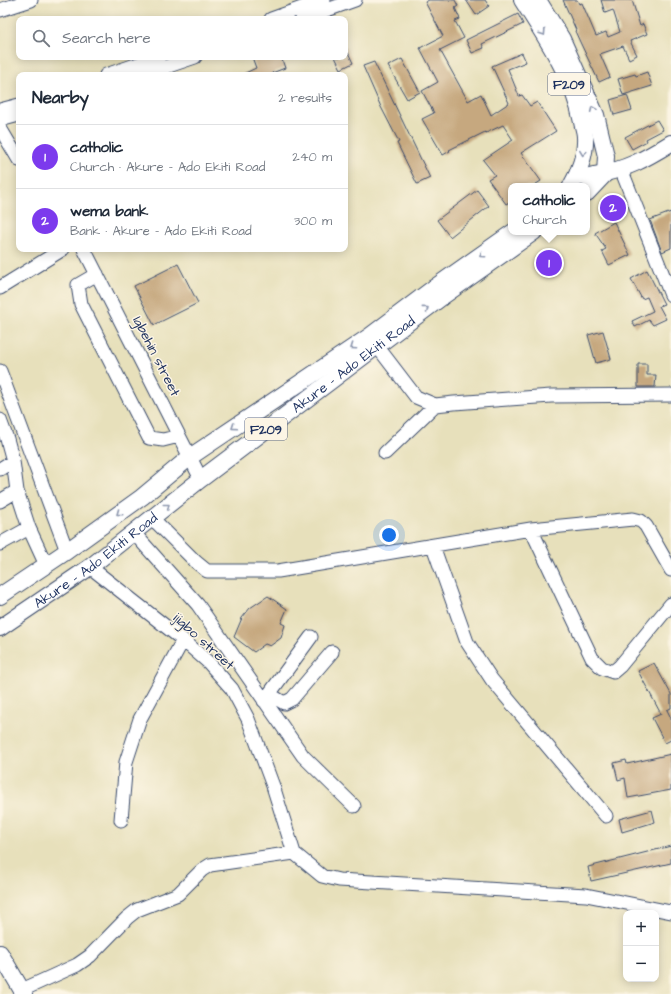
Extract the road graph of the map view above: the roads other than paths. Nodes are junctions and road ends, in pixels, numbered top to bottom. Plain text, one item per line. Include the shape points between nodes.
1 (5, 0) edge
2 (31, 0) edge
3 (324, 0) edge
4 (355, 0) edge
5 (522, 0) edge
6 (538, 0) edge
7 (0, 10) edge
8 (279, 16) edge
9 (310, 16) edge
10 (150, 60) edge
11 (186, 60) edge
12 (115, 72) edge
13 (151, 72) edge
14 (16, 106) edge
15 (0, 110) edge
16 (16, 116) edge
17 (0, 120) edge
18 (0, 128) edge
19 (671, 143) edge
20 (16, 155) edge
21 (621, 169) junction
22 (605, 174) junction
23 (574, 182) edge
24 (590, 190) edge
25 (509, 235) edge
26 (530, 235) edge
27 (58, 252) edge
28 (86, 252) edge
29 (97, 274) junction
30 (0, 288) edge
31 (671, 295) edge
32 (377, 346) junction
33 (0, 371) edge
34 (671, 395) edge
35 (435, 406) junction
36 (0, 420) edge
37 (179, 436) junction
38 (4, 441) edge
39 (386, 453) dead end
40 (190, 457) junction
41 (13, 461) junction
42 (0, 469) edge
43 (201, 478) junction
44 (17, 491) junction
45 (0, 501) edge
46 (152, 518) junction
47 (29, 528) junction
48 (531, 529) junction
49 (134, 533) junction
50 (0, 544) edge
51 (433, 546) junction
52 (67, 551) junction
53 (46, 565) junction
54 (90, 567) junction
55 (671, 570) edge
56 (0, 596) edge
57 (671, 604) edge
58 (0, 628) edge
59 (312, 637) dead end
60 (183, 640) junction
61 (332, 652) dead end
62 (267, 698) junction
63 (354, 806) dead end
64 (606, 816) dead end
65 (121, 820) dead end
66 (294, 853) junction
67 (671, 912) edge
68 (0, 953) edge
69 (23, 992) edge

1 - 7 street
2 - 7 street
3 - 8 street
4 - 9 street
5 -> 23 main road, F209 via 551,45 578,103 585,137 582,162
22 -> 6 main road, F209 via 606,156 596,115 562,39
10 - 12 street
11 - 13 street
14 - 15 street
16 - 17 street
18 - 20 street
19 - 21 main road via 640,162
21 - 22 main road
21 - 31 street
22 - 23 main road via 581,178
22 - 24 main road
25 -> 40 main road, Akure - Ado Ekiti Road / F209 via 370,336
32 -> 26 main road, Akure - Ado Ekiti Road / F209
27 - 30 street
28 - 29 street, Igbehin street
29 - 37 street, Igbehin street
29 - 37 street via 78,285 80,304 98,340 149,438 163,440
32 - 35 street via 416,397
32 - 43 main road, Akure - Ado Ekiti Road / F209
33 - 52 street
34 - 35 street via 551,396
35 - 39 street
36 - 38 street
37 - 40 street, Igbehin street
38 - 41 street
40 - 43 street, Igbehin street
40 -> 52 main road, Akure - Ado Ekiti Road / F209
41 - 42 street
41 - 44 street
46 -> 43 main road, Akure - Ado Ekiti Road / F209
44 - 45 street
44 - 47 street
46 - 49 main road, Akure - Ado Ekiti Road / F209
46 - 51 street via 207,571 278,571
47 - 50 street
47 - 53 street
48 - 51 street
48 - 55 street via 632,519 641,521
48 - 57 street via 592,658 602,668 613,672 620,666
49 - 54 main road, Akure - Ado Ekiti Road / F209
49 - 62 street via 198,605
51 - 64 street via 468,642 488,674
52 - 53 main road, Akure - Ado Ekiti Road / F209
53 - 56 main road, Akure - Ado Ekiti Road / F209
54 - 58 main road, Akure - Ado Ekiti Road / F209
54 - 60 street, ijigbo street
59 - 62 street
60 - 65 street via 140,719 126,762
60 - 66 street, ijigbo street via 209,663 232,689 248,718
61 - 62 street via 292,699 284,703
62 - 63 street via 303,756
66 - 67 street via 322,876 339,880 586,895
66 - 69 street via 210,865 178,894 137,910 78,965
68 - 69 main road

